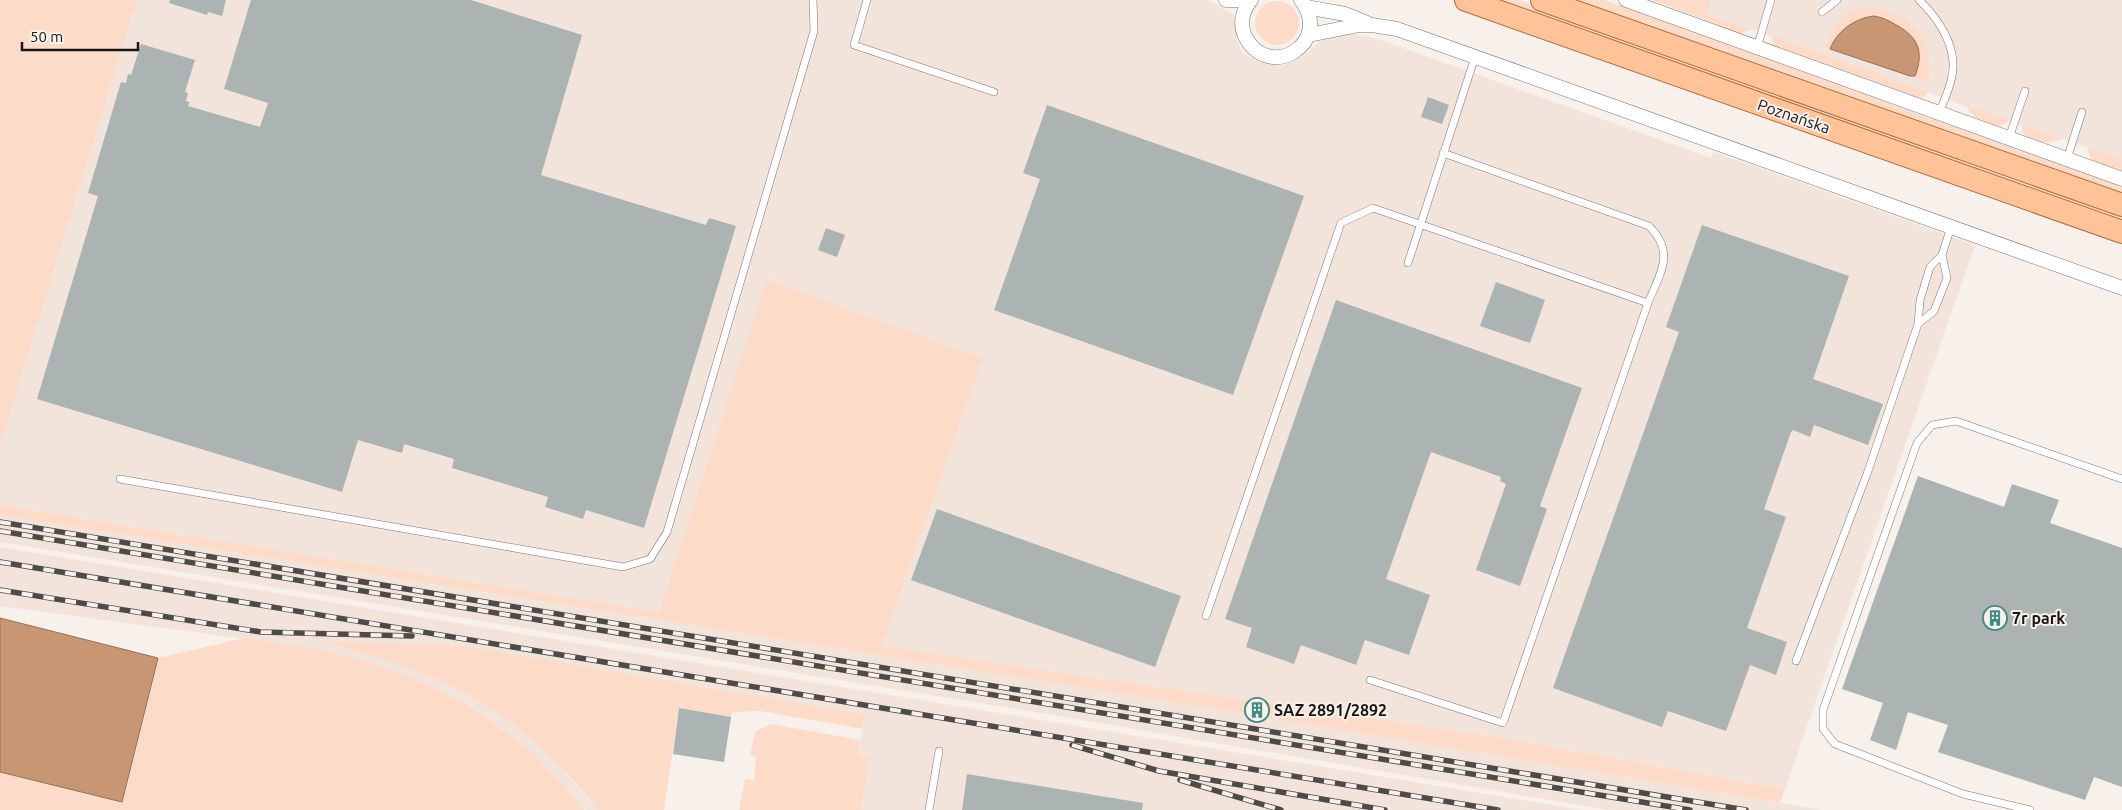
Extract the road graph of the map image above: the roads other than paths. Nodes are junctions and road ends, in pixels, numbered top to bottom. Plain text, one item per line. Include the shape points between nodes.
1 (813, 0) edge
2 (868, 0) edge
3 (1226, 0) edge
4 (1243, 0) edge
5 (1251, 0) edge
6 (1466, 0) edge
7 (1542, 0) edge
8 (1626, 0) edge
9 (1772, 0) edge
10 (1837, 0) edge
11 (1919, 0) edge
12 (1304, 3) edge
13 (1822, 12) dead end
14 (1372, 25) junction
15 (1309, 35) junction
16 (1756, 48) junction
17 (1475, 56) junction
18 (2025, 91) dead end
19 (994, 92) dead end
20 (2082, 112) dead end
21 (1940, 113) junction
22 (2009, 138) junction
23 (1443, 153) junction
24 (2067, 158) junction
25 (2122, 179) edge
26 (2122, 205) edge
27 (1420, 224) junction
28 (1952, 227) junction
29 (2122, 232) edge
30 (1942, 255) junction
31 (1408, 263) dead end
32 (2122, 288) edge
33 (1648, 303) junction
34 (1918, 324) junction
35 (120, 479) dead end
36 (2122, 479) edge
37 (1206, 616) dead end
38 (1796, 662) dead end
39 (1370, 680) dead end
40 (939, 751) dead end
41 (930, 810) edge
42 (2030, 810) edge

1 - 35 lane via 814,31 667,532 650,559 623,567
2 - 19 lane via 854,44
3 - 4 street
5 - 15 street via 1245,8 1243,32 1257,52 1281,57 1293,53
6 - 29 main road, Poznańska
7 - 26 main road, Poznańska
8 - 16 street
9 - 16 lane
10 - 13 lane
11 - 21 lane via 1937,18 1953,62
12 - 14 street
12 - 15 street via 1311,26
14 - 15 street via 1347,26
14 - 17 street via 1397,29
16 - 21 street
17 - 23 lane
17 - 28 street
18 - 22 lane
20 - 24 lane
21 - 22 street
22 - 24 street
23 - 27 lane
23 - 33 lane via 1649,226 1664,248 1664,263
24 - 25 street
27 - 31 lane
27 - 33 lane
27 - 37 lane via 1373,208 1342,223
28 - 30 lane
28 - 32 street
30 - 34 lane via 1930,267 1920,300
30 - 34 lane via 1947,278 1934,311
33 - 39 lane via 1504,723
34 - 38 lane via 1867,474
36 - 42 lane via 1956,421 1932,425 1917,443 1823,710 1823,728 1835,744 1963,794
40 - 41 lane

